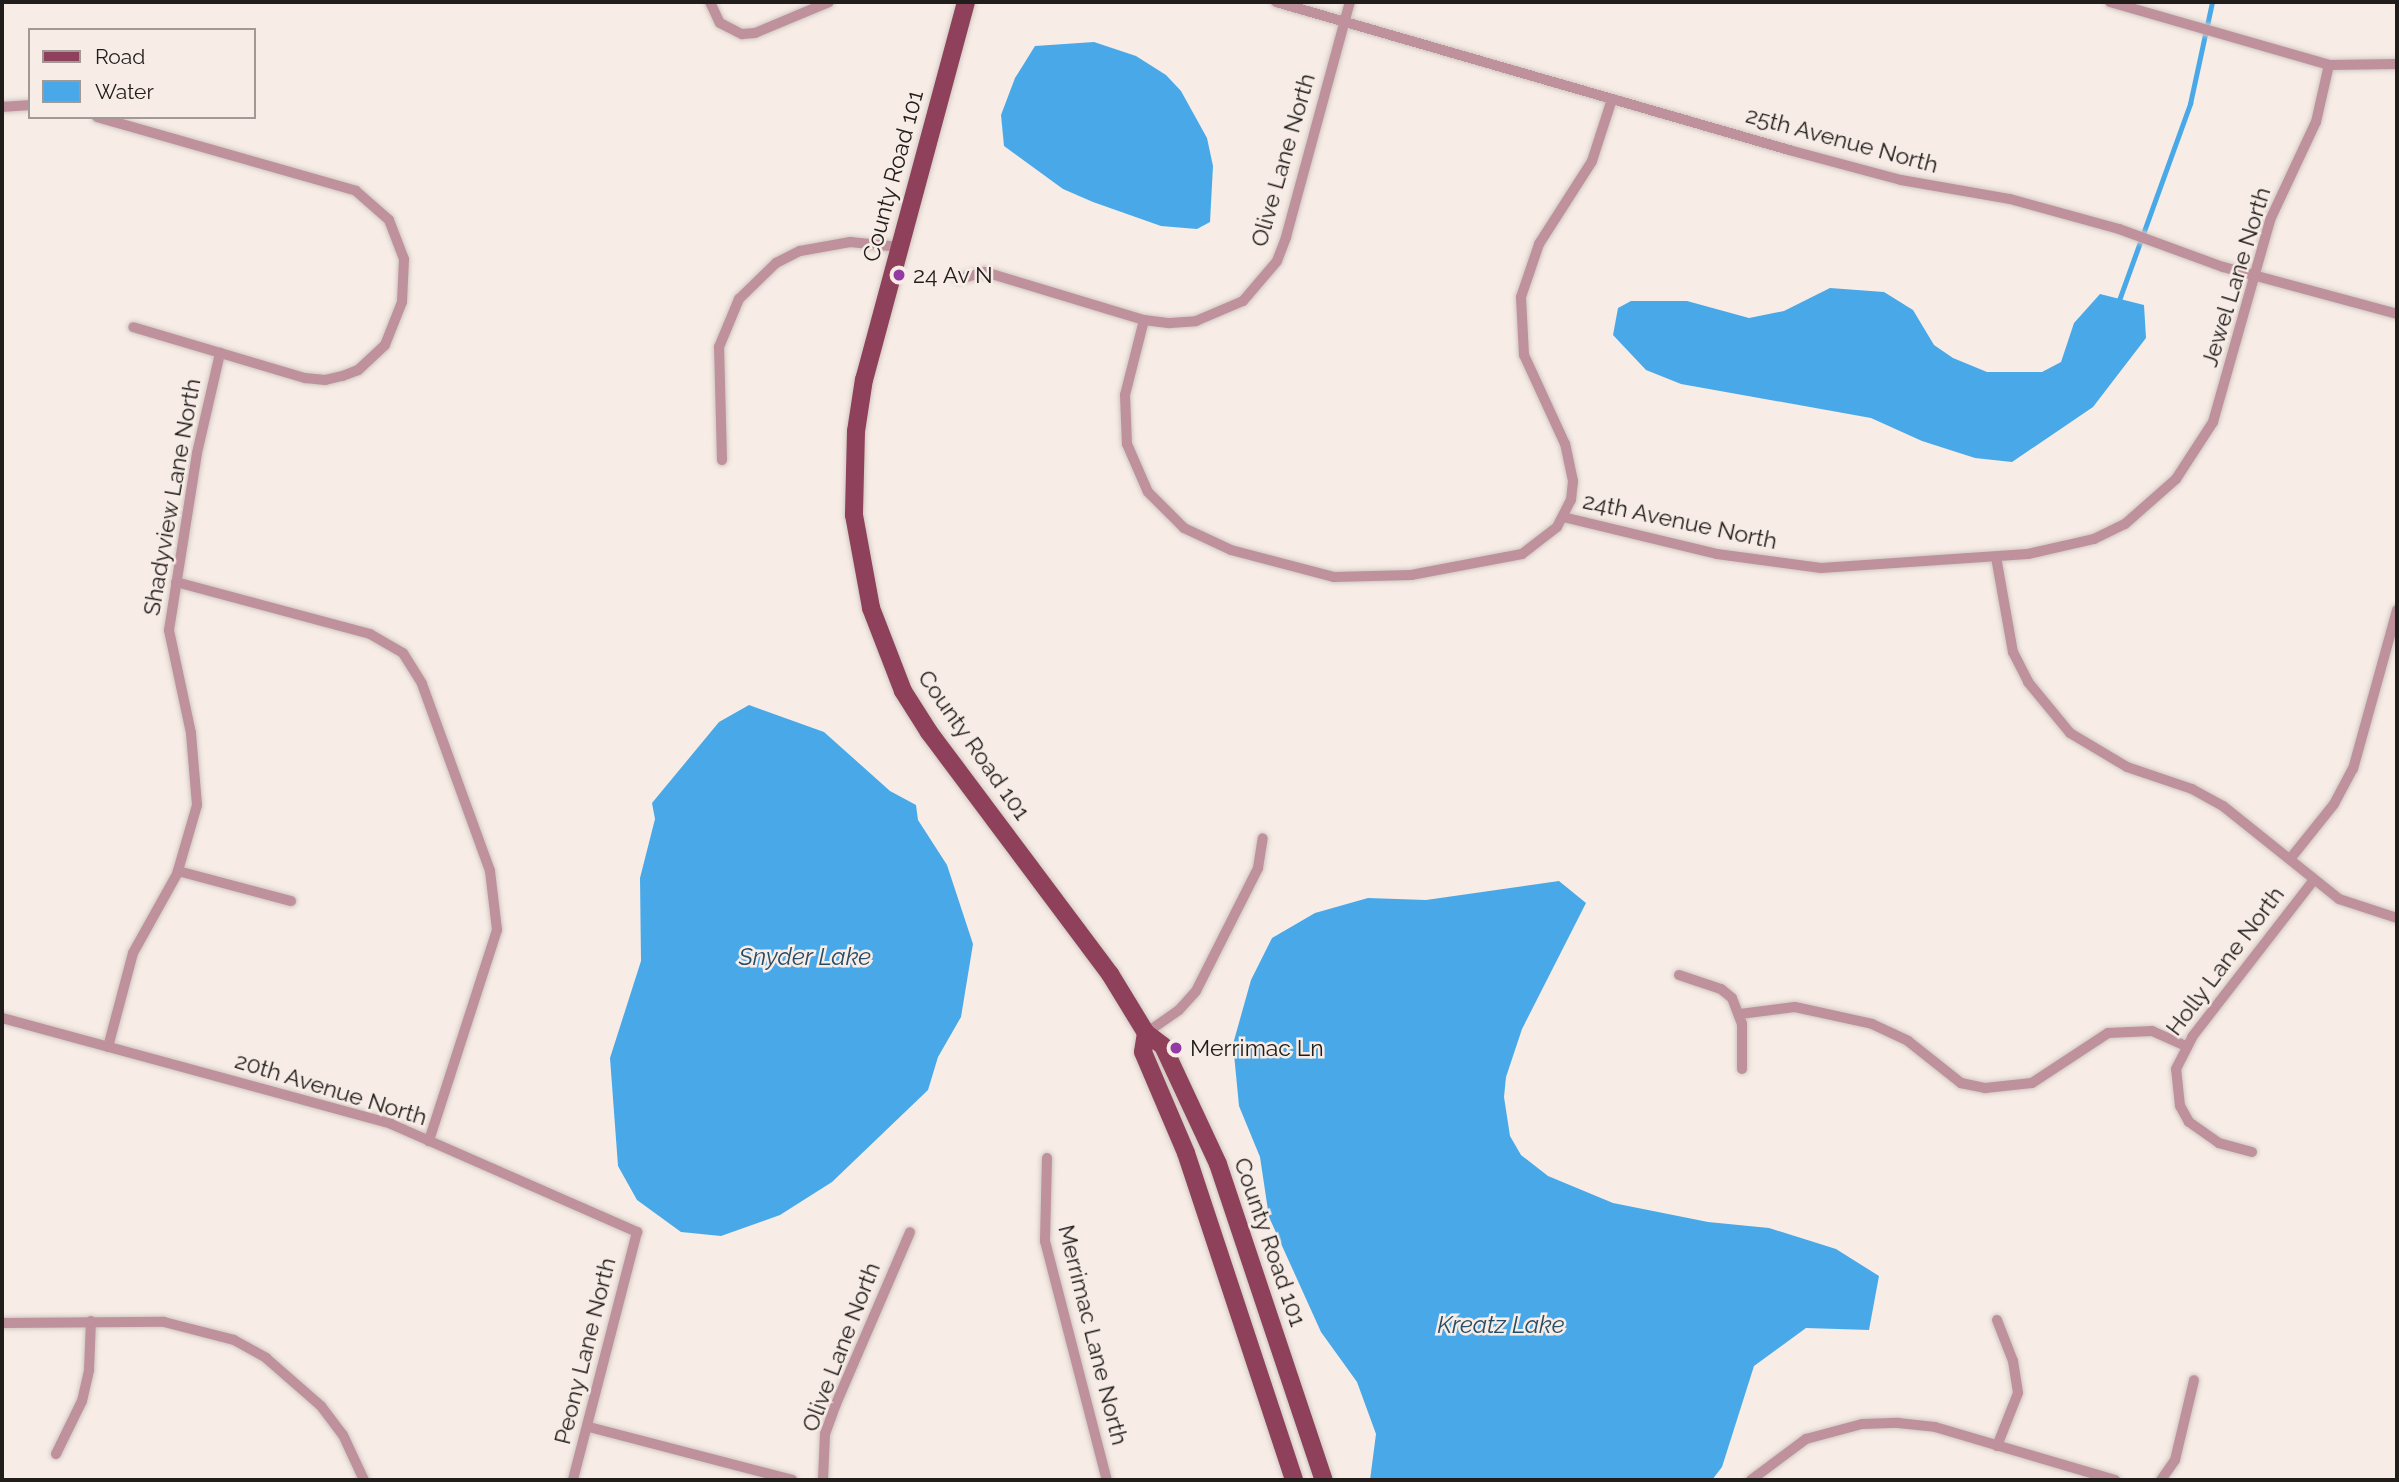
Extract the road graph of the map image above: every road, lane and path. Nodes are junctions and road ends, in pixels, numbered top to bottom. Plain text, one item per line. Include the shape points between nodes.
1 (710, 2) edge
2 (829, 2) edge
3 (966, 2) edge
4 (1276, 2) edge
5 (1350, 2) edge
6 (2110, 2) edge
7 (1344, 24) junction
8 (2397, 64) edge
9 (2329, 65) junction
10 (1612, 99) junction
11 (28, 105) edge
12 (2, 107) edge
13 (104, 119) edge
14 (900, 247) junction
15 (2255, 276) junction
16 (959, 279) dead end
17 (2397, 314) edge
18 (1144, 320) junction
19 (133, 327) dead end
20 (220, 353) junction
21 (722, 460) dead end
22 (1563, 517) junction
23 (1996, 557) junction
24 (176, 582) junction
25 (2397, 610) edge
26 (1263, 838) dead end
27 (2290, 859) junction
28 (178, 870) junction
29 (2314, 880) junction
30 (291, 901) dead end
31 (2397, 918) edge
32 (1679, 975) dead end
33 (1740, 1014) junction
34 (2, 1018) edge
35 (1146, 1033) junction
36 (2186, 1046) junction
37 (108, 1048) junction
38 (1742, 1069) dead end
39 (429, 1141) junction
40 (2252, 1152) dead end
41 (1048, 1158) dead end
42 (637, 1232) joint
43 (910, 1232) dead end
44 (1997, 1320) dead end
45 (90, 1321) junction
46 (2, 1323) edge
47 (2194, 1380) dead end
48 (589, 1427) junction
49 (1997, 1446) junction
50 (56, 1454) dead end
51 (364, 1480) edge
52 (573, 1480) edge
53 (792, 1480) edge
54 (823, 1480) edge
55 (1107, 1480) edge
56 (1294, 1480) edge
57 (1324, 1480) edge
58 (1751, 1480) edge
59 (2115, 1480) edge
60 (2162, 1480) edge

1 - 2 street via 720,23 743,34
3 - 14 main road, County Road 101
4 - 7 street, 25th Avenue North
5 - 7 street, Olive Lane North
6 - 9 street
7 - 10 street, 25th Avenue North
7 - 18 street, Olive Lane North via 1286,237 1269,272 1243,301 1221,314 1196,321
8 - 9 street
9 - 15 street, Jewel Lane North via 2316,122 2275,204
10 - 15 street, 25th Avenue North via 1901,180 2027,203
10 - 22 street via 1592,161 1539,244 1521,298 1524,355 1571,462 1573,481
11 - 12 street
13 - 20 street via 337,183 375,203 400,239 402,302 385,345 358,370 325,380
14 - 21 street via 850,242 800,251 776,262 739,299 719,347
14 - 35 main road, County Road 101 via 864,379 856,431 854,514 870,608 903,691 929,732 1094,951
15 - 17 street, 25th Avenue North
15 - 23 street, Jewel Lane North via 2213,422 2176,479 2125,524 2094,539 2061,549
16 - 18 street via 985,272
18 - 22 street, 24th Avenue North via 1125,395 1127,444 1148,492 1174,520 1207,541 1334,577 1373,579 1522,554 1550,536
19 - 20 street
20 - 24 street, Shadyview Lane North
22 - 23 street, 24th Avenue North via 1769,563 1874,566
23 - 27 street via 2013,652 2028,682 2063,725 2107,757 2223,806
24 - 28 street, Shadyview Lane North via 169,630 191,733 197,805
24 - 39 street via 370,634 403,653 422,684 490,871 497,930
25 - 27 street, Holly Lane North via 2353,769 2334,804
26 - 35 street via 1258,868 1196,991 1179,1010
27 - 29 street
28 - 30 street
28 - 37 street, Shadyview Lane North via 133,953
29 - 31 street via 2339,899
29 - 36 street, Holly Lane North
32 - 33 street via 1721,989
33 - 36 street via 1795,1007 1872,1024 1908,1041 1961,1083 1985,1088 2032,1083 2108,1033 2152,1031
33 - 38 street
34 - 37 street, 20th Avenue North
35 - 56 main road, County Road 101 via 1143,1052 1186,1153
35 - 57 main road, County Road 101 via 1163,1046 1218,1164
36 - 40 street, Holly Lane North via 2176,1069 2176,1088 2189,1122 2219,1143
37 - 39 street, 20th Avenue North via 391,1124
39 - 42 street, 20th Avenue North
41 - 55 street, Merrimac Lane North via 1045,1241
42 - 48 street, Peony Lane North
43 - 54 street, Olive Lane North via 832,1414 825,1434
44 - 49 street via 2014,1361 2018,1393
45 - 46 street
45 - 50 street via 89,1370 82,1401
45 - 51 street via 164,1322 200,1329 266,1358 321,1406 343,1435
47 - 60 street via 2175,1460
48 - 52 street, Peony Lane North
48 - 53 street
49 - 58 street via 1935,1427 1862,1424 1806,1439
49 - 59 street

